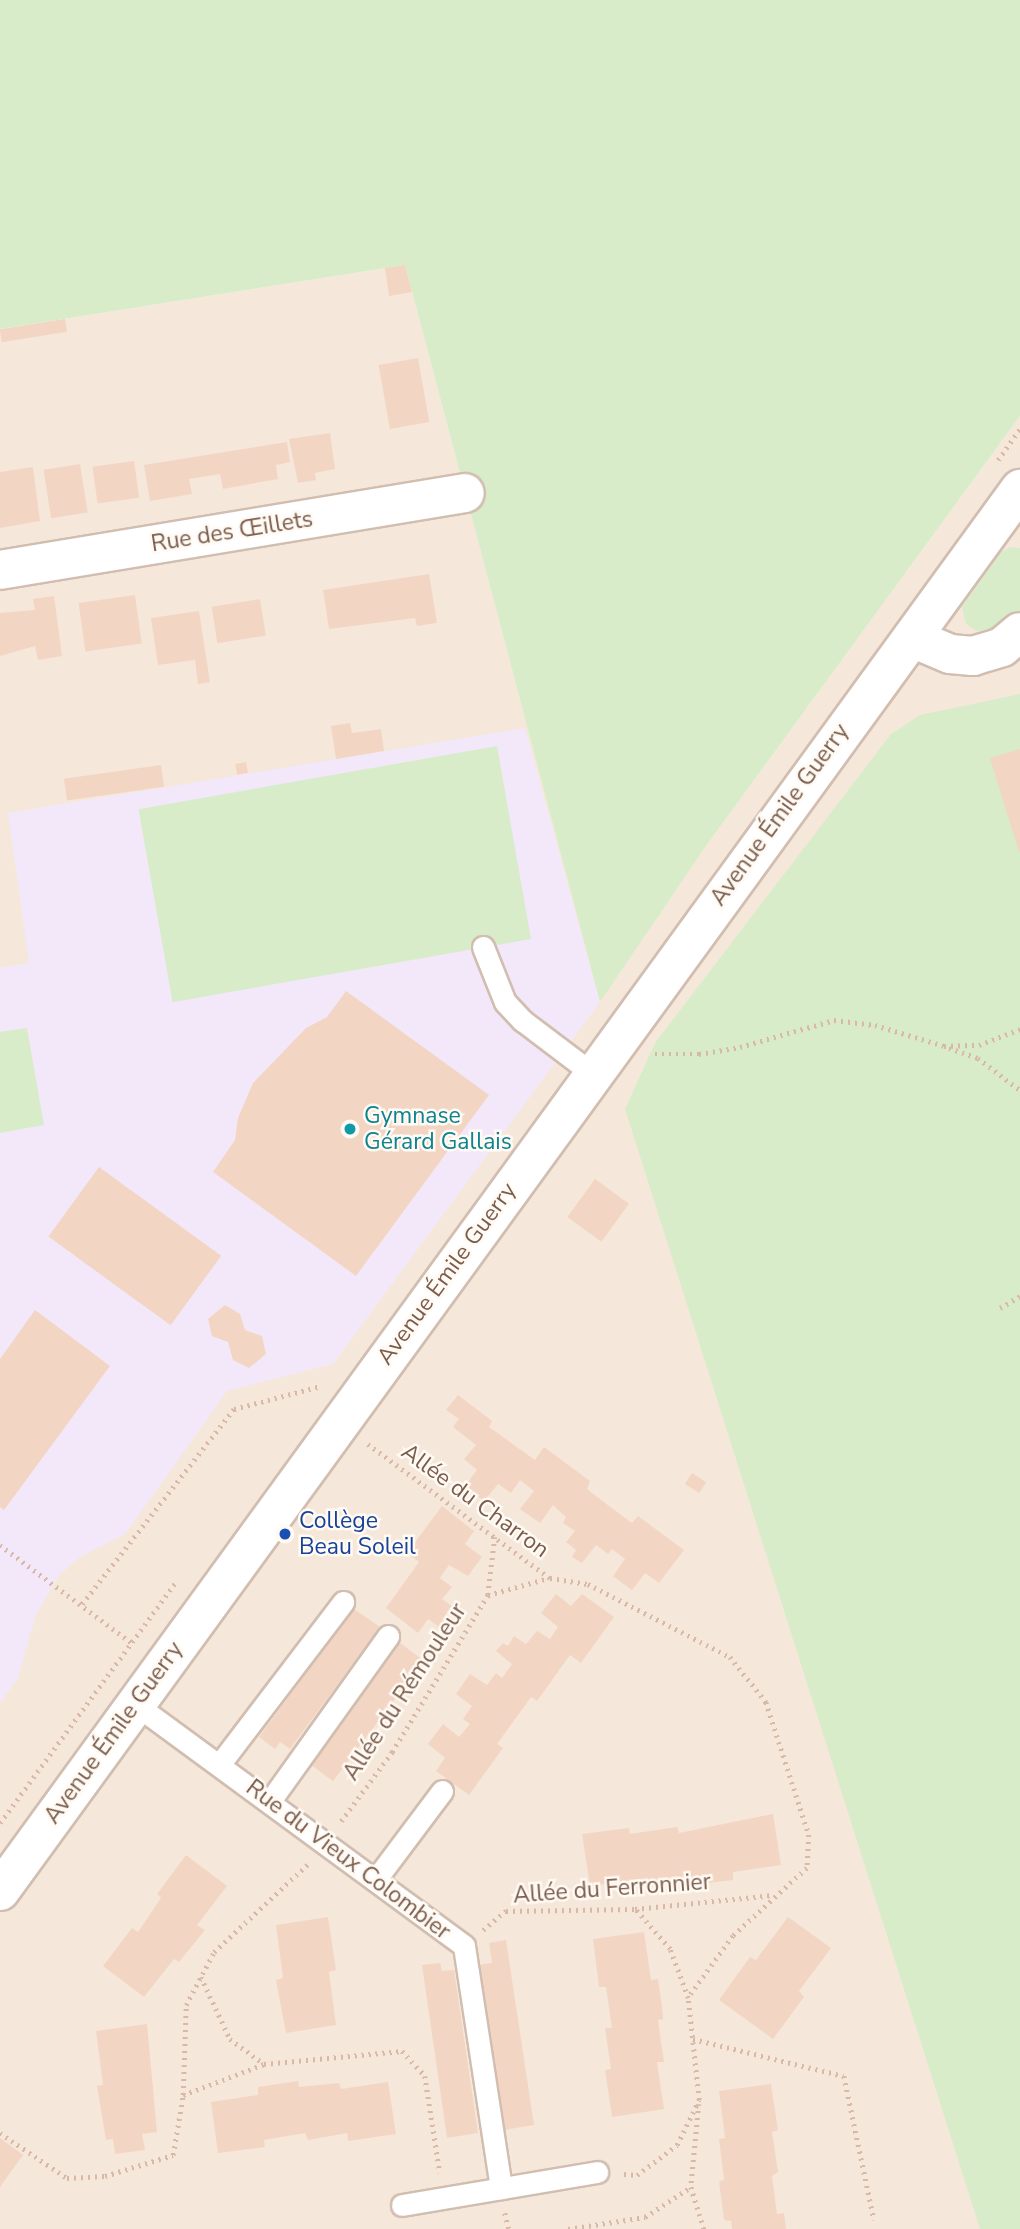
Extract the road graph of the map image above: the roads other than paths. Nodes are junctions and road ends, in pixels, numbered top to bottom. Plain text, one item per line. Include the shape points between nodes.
1 (1020, 489) edge
2 (464, 493) dead end
3 (0, 570) edge
4 (1020, 632) edge
5 (912, 638) junction
6 (483, 947) dead end
7 (593, 1074) junction
8 (342, 1602) dead end
9 (388, 1636) dead end
10 (135, 1704) junction
11 (219, 1765) junction
12 (442, 1791) dead end
13 (270, 1801) junction
14 (376, 1879) junction
15 (0, 1891) edge
16 (597, 2172) road end
17 (501, 2188) junction
18 (402, 2205) dead end

1 - 5 street, Avenue Émile Guerry
2 - 3 street, Rue des Œillets
4 - 5 street via 1002,648 973,656 950,654
5 - 7 street, Avenue Émile Guerry
6 - 7 lane via 505,1002
7 - 10 street, Avenue Émile Guerry
8 - 11 lane
9 - 13 lane
10 - 11 lane, Rue du Vieux Colombier
10 - 15 street, Avenue Émile Guerry
11 - 13 lane, Rue du Vieux Colombier
12 - 14 lane
13 - 14 lane, Rue du Vieux Colombier
14 - 17 lane, Rue du Vieux Colombier via 464,1946
16 - 17 lane
17 - 18 lane

